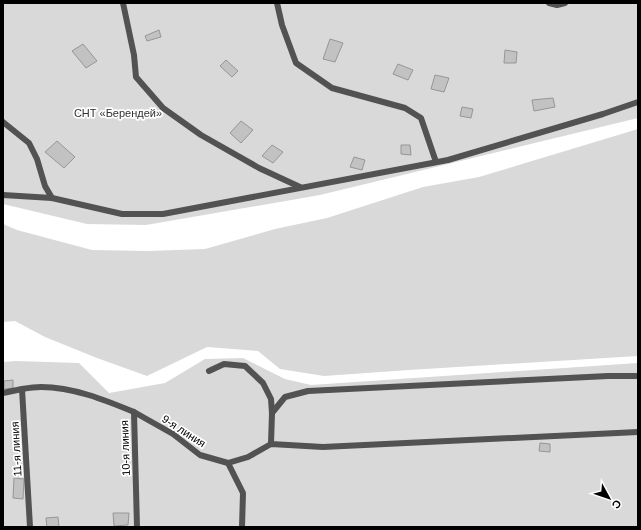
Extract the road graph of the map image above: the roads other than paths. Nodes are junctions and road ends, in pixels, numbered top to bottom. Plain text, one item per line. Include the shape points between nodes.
1 (123, 3) edge
2 (278, 3) edge
3 (549, 3) edge
4 (565, 3) edge
5 (638, 102) edge
6 (3, 122) edge
7 (436, 162) junction
8 (300, 187) junction
9 (3, 196) edge
10 (52, 198) junction
11 (209, 371) dead end
12 (638, 376) edge
13 (22, 389) junction
14 (3, 392) edge
15 (134, 412) junction
16 (272, 413) junction
17 (638, 432) edge
18 (270, 444) junction
19 (228, 463) junction
20 (30, 527) edge
21 (137, 527) edge
22 (242, 527) edge

1 - 8 lane via 136,76 163,108 201,135 259,168
2 - 7 lane via 282,25 296,63 332,88 405,108 421,118
3 - 4 lane
5 - 7 lane
6 - 10 lane via 29,143
7 - 8 lane
8 - 10 lane via 163,214 122,214
9 - 10 lane
11 - 16 lane via 224,364 244,366 263,383 271,399
12 - 16 lane via 308,391 285,397
13 - 14 lane
13 - 15 lane, 10-я линия via 41,387 72,390
13 - 20 lane, 11-я линия
15 - 19 lane, 9-я линия via 173,434 200,455
15 - 21 lane, 10-я линия
16 - 18 lane
17 - 18 lane via 323,447
18 - 19 lane via 248,457
19 - 22 lane via 243,493

